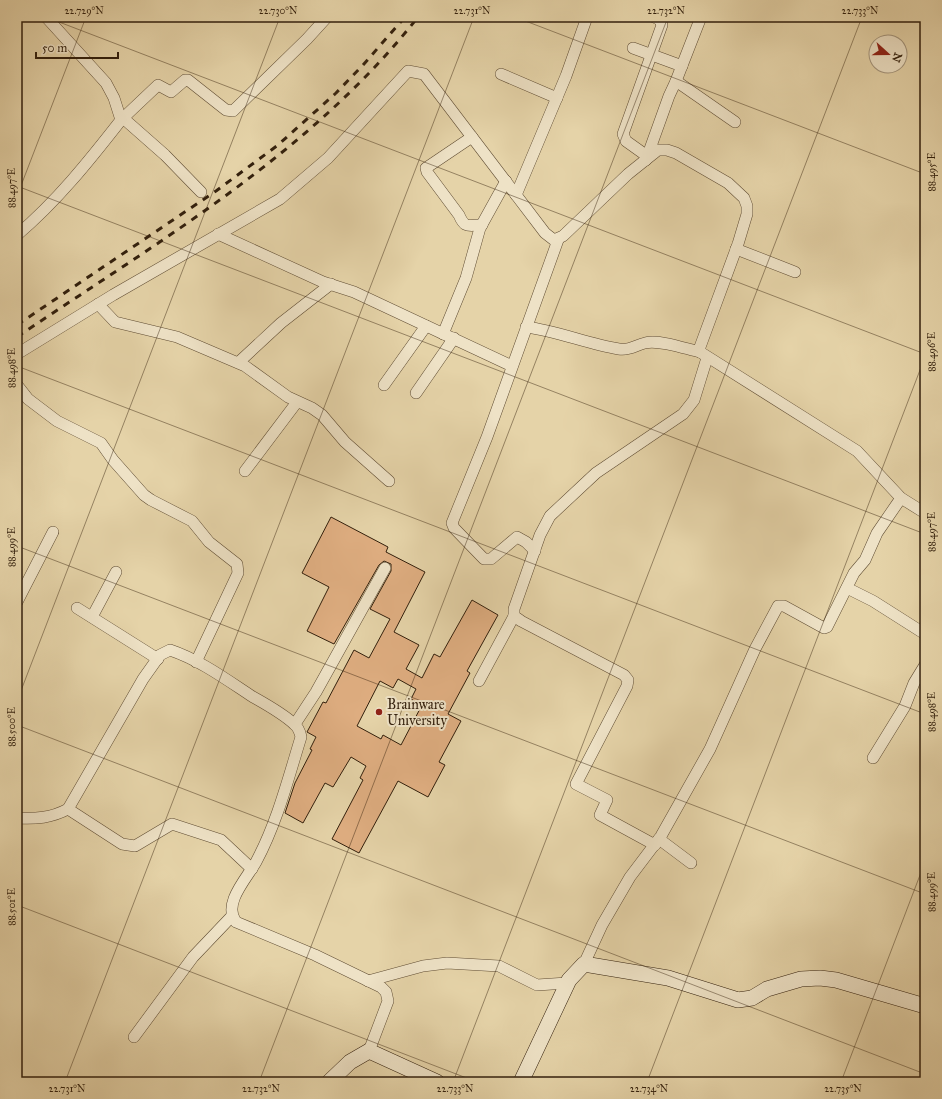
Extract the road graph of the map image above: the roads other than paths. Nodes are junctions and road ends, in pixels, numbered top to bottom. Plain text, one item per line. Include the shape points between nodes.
1 (46, 17) edge
2 (327, 17) edge
3 (587, 17) edge
4 (654, 17) edge
5 (701, 17) edge
6 (633, 48) dead end
7 (651, 55) junction
8 (682, 66) junction
9 (501, 74) dead end
10 (676, 81) junction
11 (557, 98) junction
12 (122, 119) junction
13 (735, 122) dead end
14 (472, 137) junction
15 (646, 158) junction
16 (506, 181) junction
17 (201, 192) dead end
18 (516, 195) junction
19 (482, 225) junction
20 (218, 234) junction
21 (17, 235) edge
22 (558, 240) junction
23 (736, 249) junction
24 (795, 272) dead end
25 (331, 284) junction
26 (98, 304) junction
27 (426, 326) junction
28 (526, 327) junction
29 (448, 336) junction
30 (17, 354) edge
31 (704, 355) junction
32 (239, 362) junction
33 (512, 366) junction
34 (17, 385) edge
35 (384, 385) dead end
36 (416, 393) dead end
37 (297, 402) junction
38 (245, 471) dead end
39 (389, 481) dead end
40 (901, 498) junction
41 (925, 513) edge
42 (53, 532) dead end
43 (535, 551) junction
44 (385, 568) dead end
45 (116, 572) dead end
46 (847, 588) junction
47 (17, 602) edge
48 (77, 608) dead end
49 (514, 616) junction
50 (92, 617) junction
51 (925, 634) edge
52 (158, 659) junction
53 (196, 662) junction
54 (925, 665) edge
55 (479, 681) dead end
56 (295, 724) junction
57 (873, 758) dead end
58 (68, 809) junction
59 (17, 818) edge
60 (657, 842) junction
61 (691, 863) dead end
62 (252, 869) junction
63 (232, 916) junction
64 (584, 964) junction
65 (368, 980) junction
66 (567, 983) junction
67 (925, 1006) edge
68 (134, 1037) dead end
69 (370, 1051) junction
70 (329, 1082) edge
71 (437, 1082) edge
72 (521, 1082) edge

1 - 12 street via 106,83
2 - 12 street via 307,40 233,111 226,110 188,80 184,80 170,92 158,85
3 - 11 street
4 - 7 street via 660,20 662,25
5 - 8 street
6 - 7 street
7 - 8 street
7 - 15 street via 623,134 626,141
8 - 10 street
9 - 11 street
10 - 13 street
10 - 15 street
11 - 18 street
12 - 17 street via 165,155
12 - 21 street via 44,212
14 - 16 street
14 - 19 street via 426,168 462,223
14 - 20 street via 424,74 408,71 328,158 280,199
15 - 22 street
15 - 23 street via 658,150 676,153 728,183 739,193 747,206 747,214
16 - 18 street
16 - 19 street
18 - 22 street via 545,233
19 - 29 street
20 - 25 street
20 - 26 street
22 - 28 street
23 - 24 street
23 - 31 street via 700,347
25 - 27 street
25 - 32 street via 281,323
26 - 30 street
26 - 32 street via 115,322 177,337
27 - 29 street
27 - 35 street
28 - 31 street via 545,329 620,350 646,343 662,344
28 - 33 street
29 - 33 street
29 - 36 street
31 - 40 street via 857,452
31 - 43 street via 690,408 613,460 584,483 550,516
32 - 37 street
33 - 43 street via 452,523 484,559 491,559 517,537
34 - 53 street via 28,399 57,421 96,438 144,495 192,521 209,542 236,564 238,573
37 - 38 street
37 - 39 street via 322,415 345,442
40 - 41 street
40 - 46 street via 877,534 865,560 856,569
42 - 47 street
43 - 49 street via 514,609
44 - 56 street via 316,692
45 - 50 street
46 - 51 street via 873,601
46 - 60 street via 827,627 824,628 784,606 778,606 755,649 714,742
48 - 50 street
49 - 55 street
49 - 60 street via 624,675 628,680 576,784 607,800 600,815
50 - 52 street
52 - 53 street via 170,650
52 - 58 street via 143,679
53 - 56 street
54 - 57 street via 905,706
56 - 62 street via 301,737 274,823
58 - 59 street via 56,816
58 - 62 street via 122,844 130,846 135,846 172,824 214,837 228,846
60 - 61 street
60 - 64 street via 630,876 602,925
62 - 63 street via 241,885 231,908
63 - 65 street via 236,922
63 - 68 street via 196,953
64 - 66 street
64 - 67 street via 668,978 738,1000 752,998 767,989 801,979 820,978 836,980
65 - 66 street via 423,966 447,963 499,966 537,985
65 - 69 street via 386,992 388,1001
66 - 72 street
69 - 70 street via 350,1062
69 - 71 street

